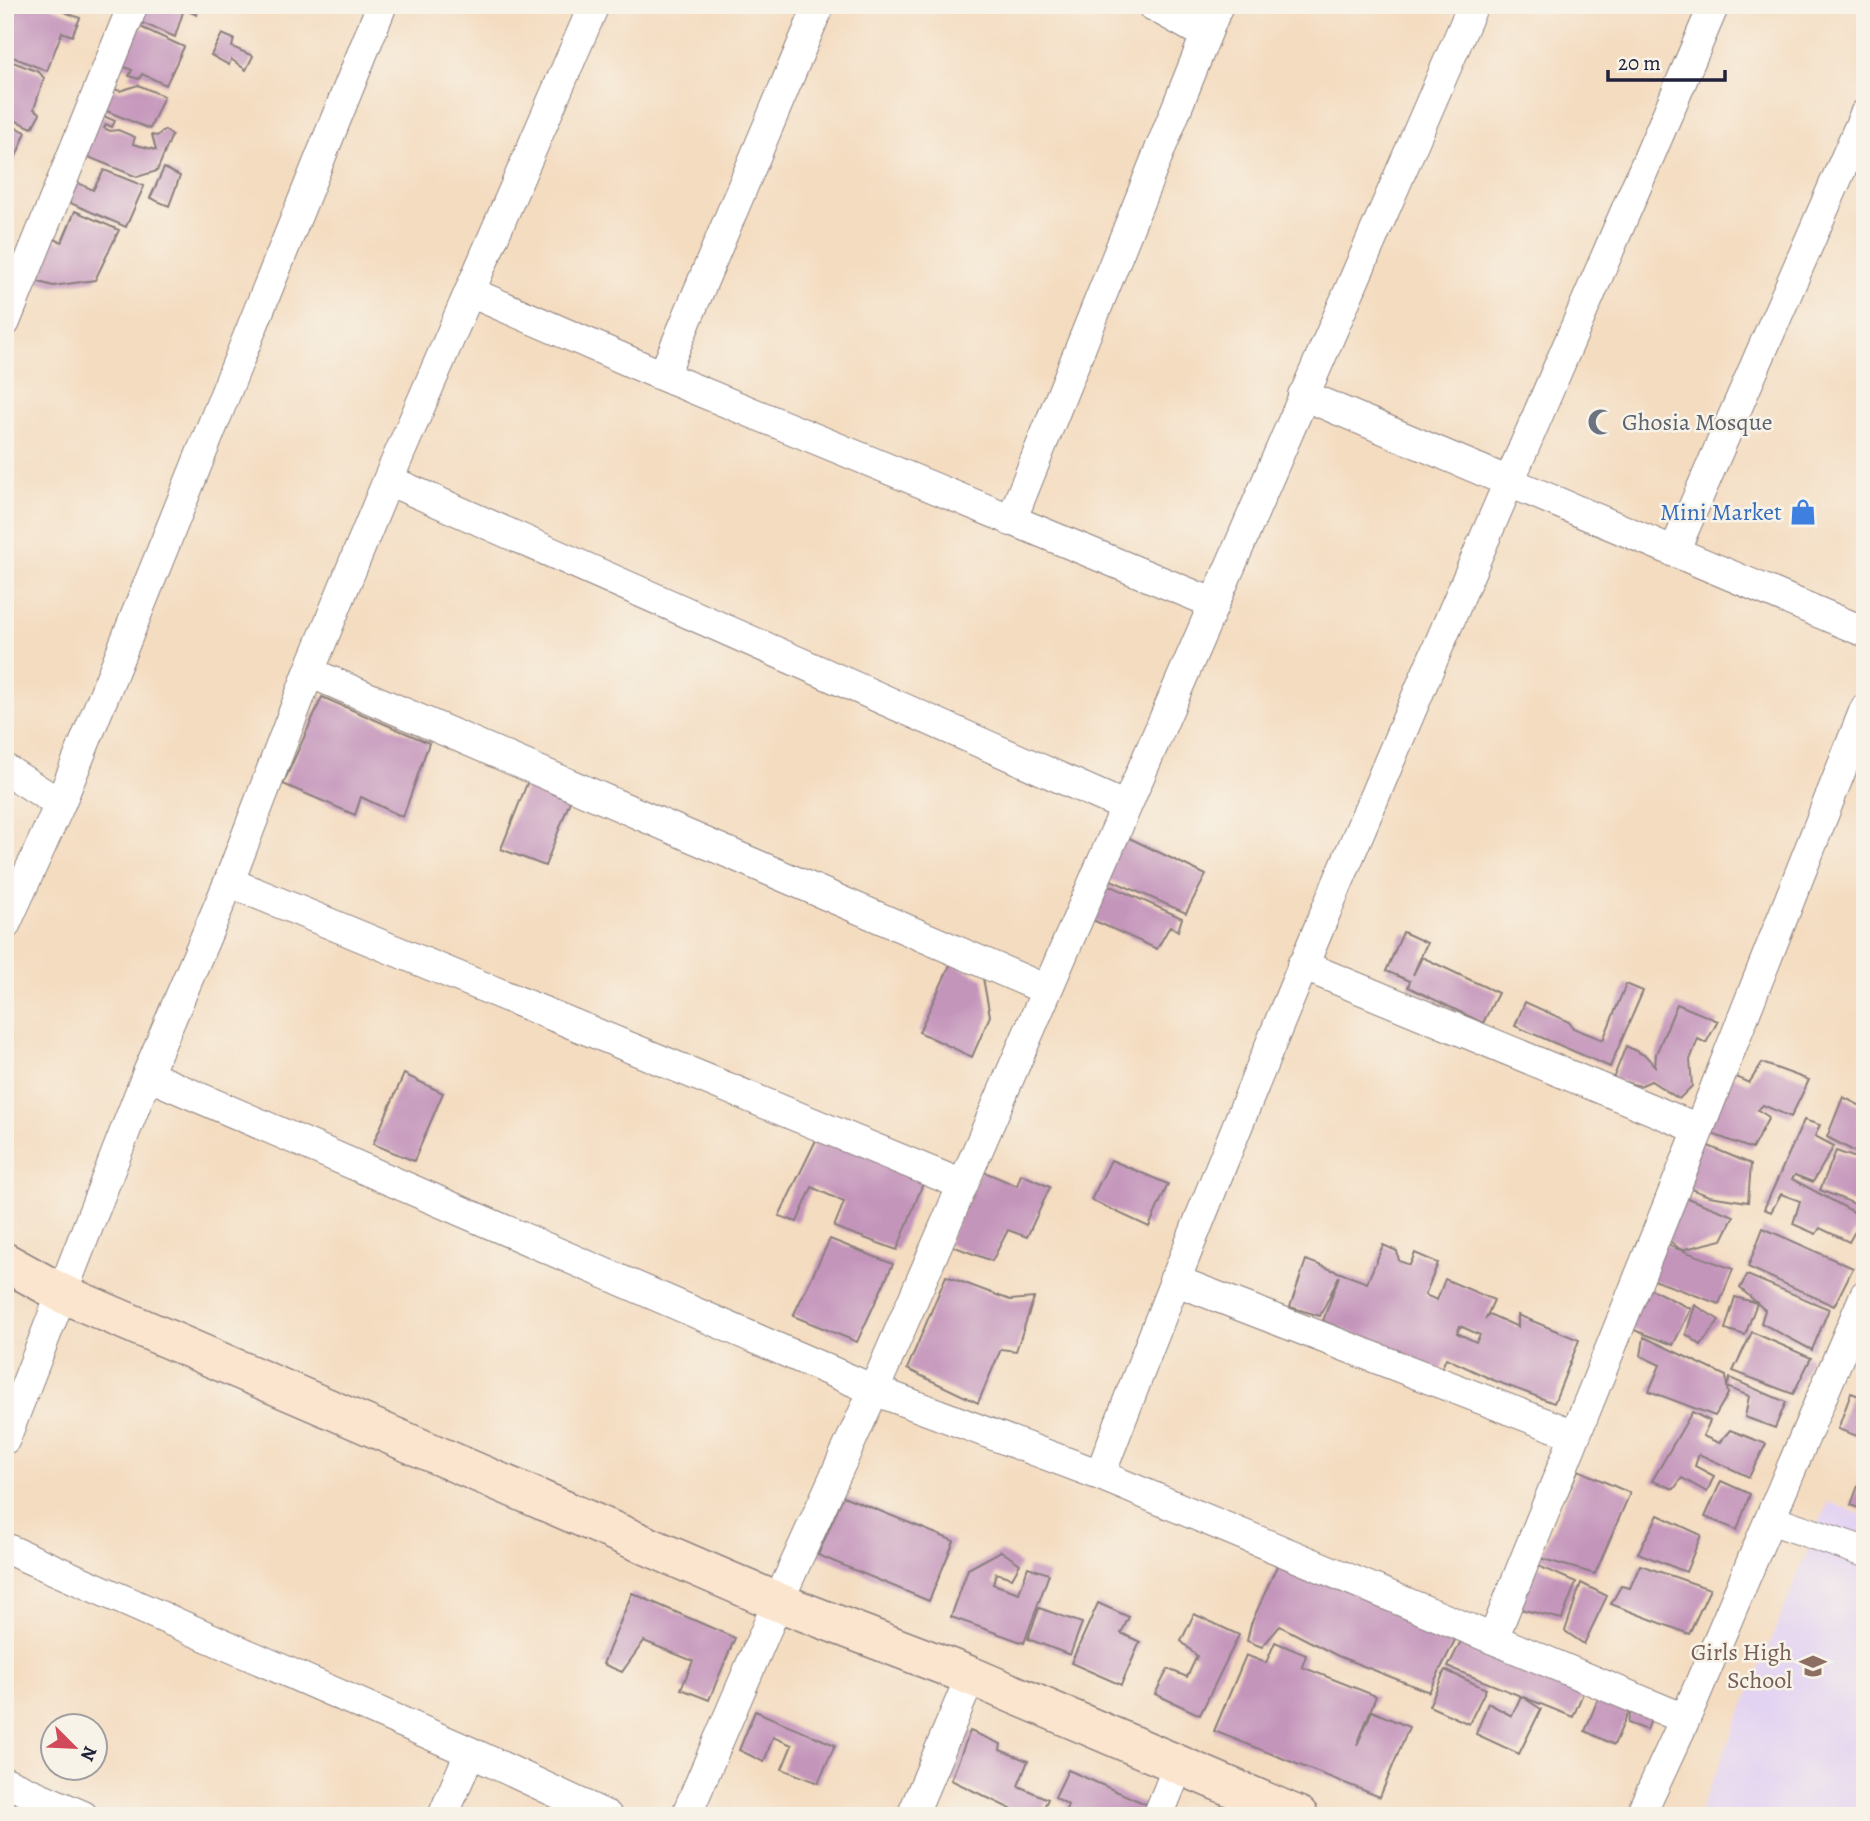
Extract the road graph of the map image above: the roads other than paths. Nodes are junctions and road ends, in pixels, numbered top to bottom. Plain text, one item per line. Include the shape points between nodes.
1 (133, 5) edge
2 (379, 5) edge
3 (594, 5) edge
4 (819, 5) edge
5 (1152, 5) edge
6 (1218, 5) edge
7 (1473, 5) edge
8 (1714, 5) edge
9 (1206, 35) junction
10 (1865, 114) edge
11 (470, 292) junction
12 (5, 322) edge
13 (663, 376) junction
14 (1303, 395) junction
15 (388, 480) junction
16 (1511, 482) junction
17 (1011, 521) junction
18 (1674, 552) junction
19 (1213, 603) junction
20 (1865, 632) edge
21 (309, 672) junction
22 (1865, 709) edge
23 (5, 769) edge
24 (60, 804) junction
25 (1126, 807) junction
26 (229, 882) junction
27 (5, 925) edge
28 (1302, 965) junction
29 (1047, 990) junction
30 (147, 1075) junction
31 (1699, 1129) junction
32 (963, 1185) junction
33 (5, 1262) edge
34 (1174, 1280) junction
35 (61, 1293) junction
36 (1863, 1303) edge
37 (874, 1390) junction
38 (1576, 1435) junction
39 (5, 1439) edge
40 (1100, 1475) junction
41 (1770, 1518) junction
42 (5, 1548) edge
43 (1865, 1552) edge
44 (778, 1602) junction
45 (1493, 1639) junction
46 (971, 1676) junction
47 (1685, 1719) junction
48 (470, 1752) junction
49 (1179, 1764) junction
50 (5, 1782) edge
51 (83, 1816) edge
52 (443, 1816) edge
53 (607, 1816) edge
54 (687, 1816) edge
55 (912, 1816) edge
56 (1158, 1816) edge
57 (1299, 1816) edge
58 (1640, 1816) edge

1 - 12 street
2 - 24 street via 382,7
3 - 11 street
4 - 13 street
5 - 9 street
6 - 9 street
7 - 14 street
8 - 16 street
9 - 17 street
10 - 18 street
11 - 13 street
11 - 15 street
13 - 17 street
14 - 16 street
14 - 19 street
15 - 21 street
15 - 25 street
16 - 18 street
16 - 28 street
17 - 19 street
18 - 20 street
19 - 25 street
21 - 26 street
21 - 29 street
22 - 31 street
23 - 24 street
24 - 27 street
25 - 29 street
26 - 30 street
26 - 32 street
28 - 31 street
28 - 34 street
29 - 32 street
30 - 35 street
30 - 37 street
31 - 38 street
32 - 37 street
33 - 35 main road
34 - 38 street
34 - 40 street
35 - 39 street
35 - 44 main road
36 - 41 street
37 - 40 street
37 - 44 street
38 - 45 street
40 - 45 street
41 - 43 street
41 - 47 street
42 - 48 street
44 - 46 main road
44 - 54 street
45 - 47 street
46 - 49 main road
46 - 55 street
47 - 58 street
48 - 52 street
48 - 53 street
49 - 56 street
49 - 57 main road
50 - 51 street

